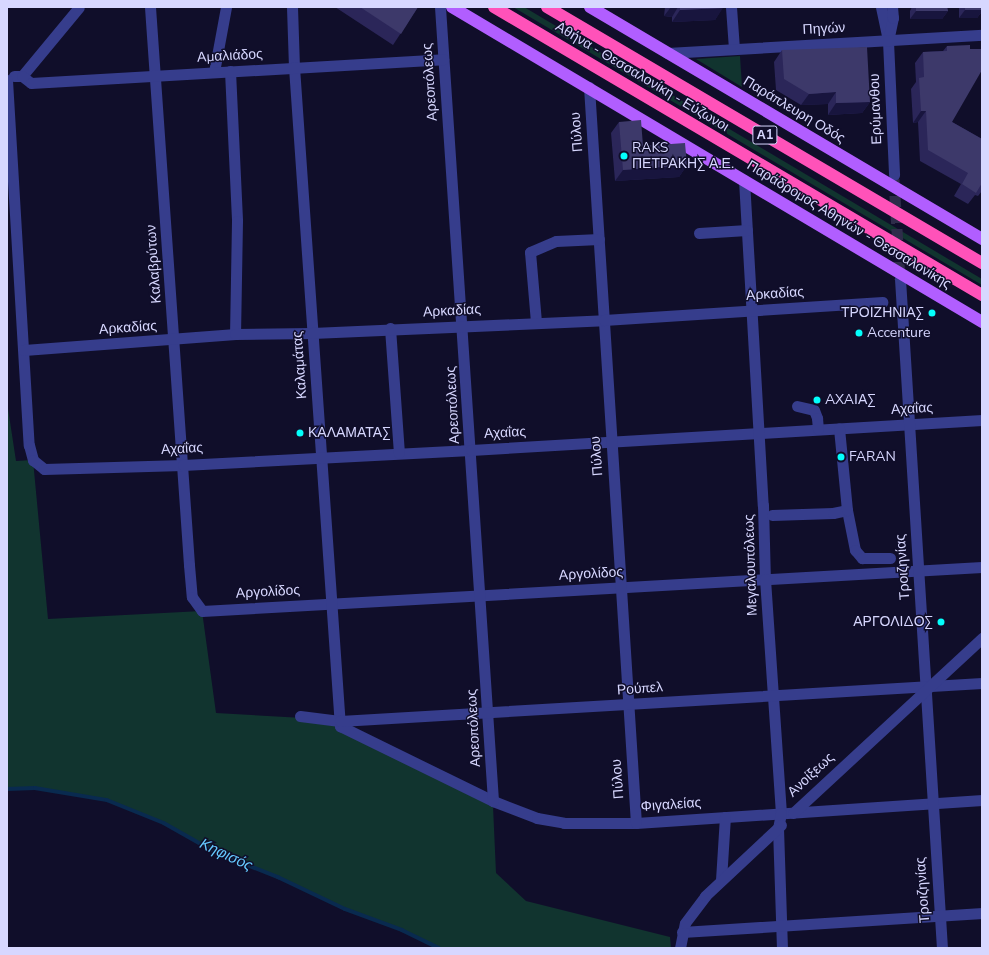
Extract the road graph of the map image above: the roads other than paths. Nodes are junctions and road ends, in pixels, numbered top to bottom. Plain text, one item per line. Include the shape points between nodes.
1 (79, 7) edge
2 (150, 7) edge
3 (226, 7) edge
4 (292, 7) edge
5 (440, 7) edge
6 (452, 7) edge
7 (494, 7) edge
8 (547, 7) edge
9 (590, 7) edge
10 (732, 7) edge
11 (881, 7) edge
12 (892, 7) edge
13 (982, 35) edge
14 (888, 41) junction
15 (734, 49) junction
16 (667, 52) junction
17 (443, 59) junction
18 (294, 67) junction
19 (230, 71) junction
20 (214, 72) junction
21 (156, 75) junction
22 (7, 76) edge
23 (22, 76) junction
24 (7, 80) edge
25 (589, 87) junction
26 (894, 175) tunnel mouth
27 (744, 180) junction
28 (747, 230) junction
29 (699, 233) dead end
30 (599, 239) junction
31 (982, 239) edge
32 (982, 263) edge
33 (900, 279) tunnel mouth
34 (982, 295) edge
35 (882, 302) dead end
36 (752, 311) junction
37 (604, 320) junction
38 (536, 322) junction
39 (982, 322) edge
40 (463, 325) junction
41 (390, 328) junction
42 (312, 333) junction
43 (235, 334) junction
44 (175, 339) junction
45 (24, 350) junction
46 (797, 406) dead end
47 (982, 420) edge
48 (909, 424) junction
49 (840, 428) junction
50 (818, 429) junction
51 (759, 432) junction
52 (612, 442) junction
53 (471, 450) junction
54 (399, 453) junction
55 (322, 456) junction
56 (183, 465) junction
57 (847, 510) junction
58 (772, 515) dead end
59 (890, 558) dead end
60 (982, 567) edge
61 (918, 571) junction
62 (765, 579) junction
63 (621, 587) junction
64 (481, 595) junction
65 (331, 604) junction
66 (202, 611) joint
67 (982, 638) edge
68 (982, 683) edge
69 (926, 688) junction
70 (774, 696) junction
71 (628, 704) junction
72 (488, 713) junction
73 (300, 716) dead end
74 (340, 721) junction
75 (982, 800) edge
76 (493, 801) junction
77 (933, 804) junction
78 (795, 811) junction
79 (781, 813) junction
80 (725, 817) junction
81 (636, 822) junction
82 (778, 828) junction
83 (721, 880) junction
84 (982, 913) edge
85 (940, 916) junction
86 (782, 924) junction
87 (682, 932) junction
88 (680, 948) edge
89 (782, 948) edge
90 (942, 948) edge

1 - 23 street
2 - 21 street, Καλαβρύτων
3 - 20 street
4 - 18 street, Καλαμάτας
5 - 17 street, Αρεοπόλεως
6 - 25 main road, Παράδρομος Αθηνών - Θεσσαλονίκης
7 - 34 highway, Αθήνα - Θεσσαλονίκη - Εύζωνοι / Α1
8 - 32 highway, Αθήνα - Θεσσαλονίκη - Εύζωνοι / Α1
9 - 16 main road, Παράπλευρη Οδός
10 - 15 street
11 - 14 street, Ερύμανθου
12 - 14 street, Ερύμανθου via 893,18
13 - 14 street, Πηγών
14 - 15 street, Πηγών
14 - 26 street, Ερύμανθου
15 - 16 street, Πηγών
16 - 31 main road, Παράπλευρη Οδός
17 - 18 street, Αμαλιάδος
17 - 40 street, Αρεοπόλεως
18 - 19 street, Αμαλιάδος
18 - 42 street, Καλαμάτας
19 - 20 street, Αμαλιάδος
19 - 43 street via 237,221
20 - 21 street, Αμαλιάδος
21 - 23 street, Αμαλιάδος via 31,83
21 - 44 street, Καλαβρύτων
22 - 23 street
24 - 45 street
25 - 27 main road, Παράδρομος Αθηνών - Θεσσαλονίκης
25 - 30 street, Πύλου
27 - 28 street, Μεγαλουπόλεως
27 - 39 main road, Παράδρομος Αθηνών - Θεσσαλονίκης
28 - 29 street
28 - 36 street, Μεγαλουπόλεως
30 - 37 street, Πύλου
30 - 38 street via 556,241 530,252
33 - 48 street, Τροιζηνίας
35 - 36 street, Αρκαδίας
36 - 37 street, Αρκαδίας
36 - 51 street, Μεγαλουπόλεως
37 - 38 street, Αρκαδίας
37 - 52 street, Πύλου
38 - 40 street, Αρκαδίας
40 - 41 street, Αρκαδίας
40 - 53 street, Αρεοπόλεως
41 - 42 street, Αρκαδίας
41 - 54 street
42 - 43 street, Αρκαδίας
42 - 55 street, Καλαμάτας
43 - 44 street, Αρκαδίας
44 - 45 street, Αρκαδίας
44 - 56 street, Καλαβρύτων
45 - 56 street, Αχαΐας via 29,445 33,460 44,469
46 - 50 street via 814,410 818,418
47 - 48 street, Αχαΐας
48 - 49 street, Αχαΐας
48 - 61 street, Τροιζηνίας
49 - 50 street, Αχαΐας
49 - 57 street
50 - 51 street, Αχαΐας
51 - 52 street, Αχαΐας
51 - 62 street, Μεγαλουπόλεως
52 - 53 street, Αχαΐας
52 - 63 street, Πύλου
53 - 54 street, Αχαΐας
53 - 64 street, Αρεοπόλεως
54 - 55 street, Αχαΐας
55 - 56 street, Αχαΐας
55 - 65 street, Καλαμάτας
56 - 66 street, Καλαβρύτων via 192,597
57 - 58 street via 833,514
57 - 59 street via 855,550 862,558
60 - 61 street, Αργολίδος
61 - 62 street, Αργολίδος
61 - 69 street, Τροιζηνίας
62 - 63 street, Αργολίδος
62 - 70 street, Μεγαλουπόλεως
63 - 64 street, Αργολίδος
63 - 71 street, Πύλου
64 - 65 street, Αργολίδος
64 - 72 street, Αρεοπόλεως
65 - 66 street, Αργολίδος
65 - 74 street, Καλαμάτας
67 - 69 street, Ανοίξεως
68 - 69 street, Ρούπελ
69 - 70 street, Ρούπελ
69 - 77 street, Τροιζηνίας
69 - 78 street, Ανοίξεως
70 - 71 street, Ρούπελ
70 - 79 street, Μεγαλουπόλεως
71 - 72 street, Ρούπελ
71 - 81 street, Πύλου
72 - 74 street, Ρούπελ
72 - 76 street, Αρεοπόλεως
73 - 74 street, Ρούπελ
74 - 76 street, Φιγαλείας via 340,726
75 - 77 street, Φιγαλείας
76 - 81 street, Φιγαλείας via 550,822
77 - 78 street, Φιγαλείας
77 - 85 street, Τροιζηνίας
78 - 79 street, Φιγαλείας
78 - 82 street, Ανοίξεως
79 - 80 street, Φιγαλείας
79 - 82 street, Μεγαλουπόλεως
80 - 81 street, Φιγαλείας
80 - 83 street
82 - 83 street, Ανοίξεως
82 - 86 street, Μεγαλουπόλεως
83 - 87 street, Ανοίξεως via 689,916
84 - 85 street
85 - 86 street
85 - 90 street, Τροιζηνίας
86 - 87 street
86 - 89 street, Μεγαλουπόλεως
87 - 88 street, Ανοίξεως

